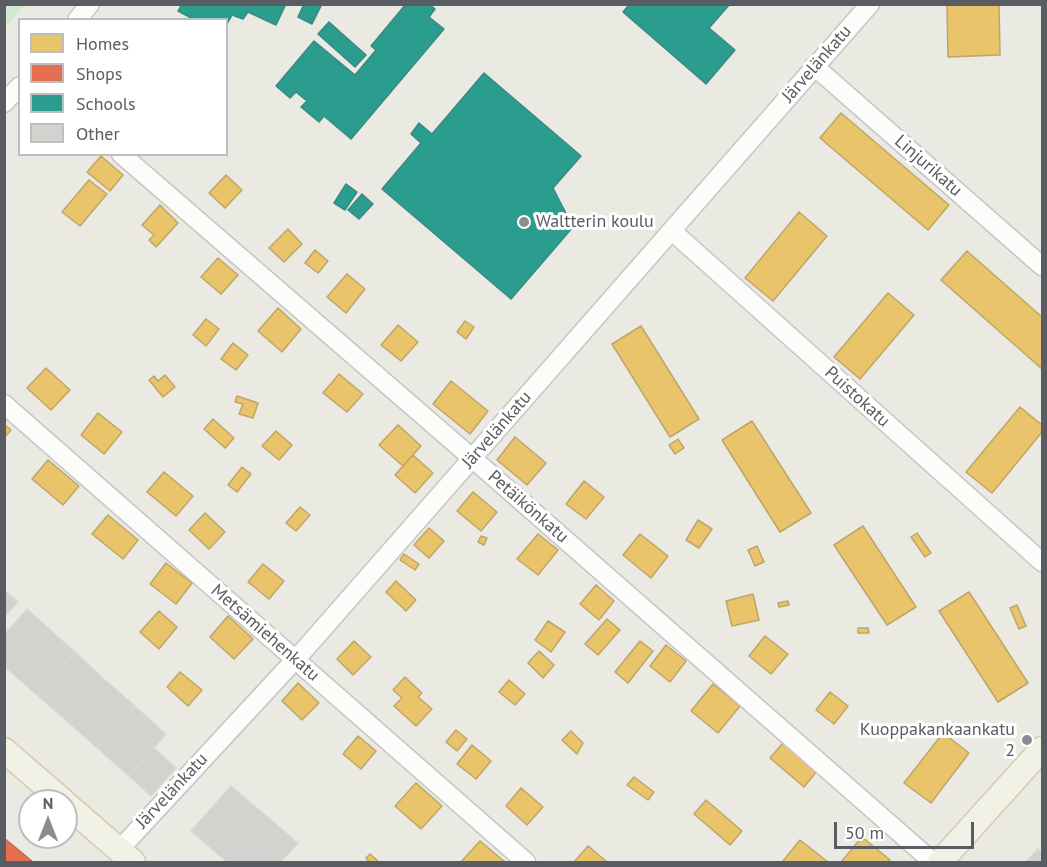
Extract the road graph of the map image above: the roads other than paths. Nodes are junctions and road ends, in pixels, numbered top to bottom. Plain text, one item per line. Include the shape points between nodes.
1 (90, 4) edge
2 (870, 4) edge
3 (79, 18) edge
4 (814, 66) junction
5 (18, 88) edge
6 (4, 103) edge
7 (123, 156) edge
8 (672, 231) junction
9 (1042, 266) edge
10 (4, 404) edge
11 (472, 458) junction
12 (1042, 562) edge
13 (295, 660) junction
14 (1042, 749) edge
15 (4, 750) edge
16 (49, 789) edge
17 (78, 814) edge
18 (126, 856) edge
19 (526, 862) edge
20 (933, 862) edge
21 (940, 862) edge

1 - 3 street
2 - 4 street, Järvelänkatu
4 - 8 street, Järvelänkatu
4 - 9 street, Linjurikatu
5 - 6 street
7 - 11 street, Petäikönkatu
8 - 11 street, Järvelänkatu
8 - 12 street, Puistokatu
10 - 13 street, Metsämiehenkatu
11 - 13 street, Järvelänkatu
11 - 20 street, Petäikönkatu
13 - 18 street, Järvelänkatu
13 - 19 street, Metsämiehenkatu
14 - 21 main road
15 - 16 main road
17 - 18 main road

